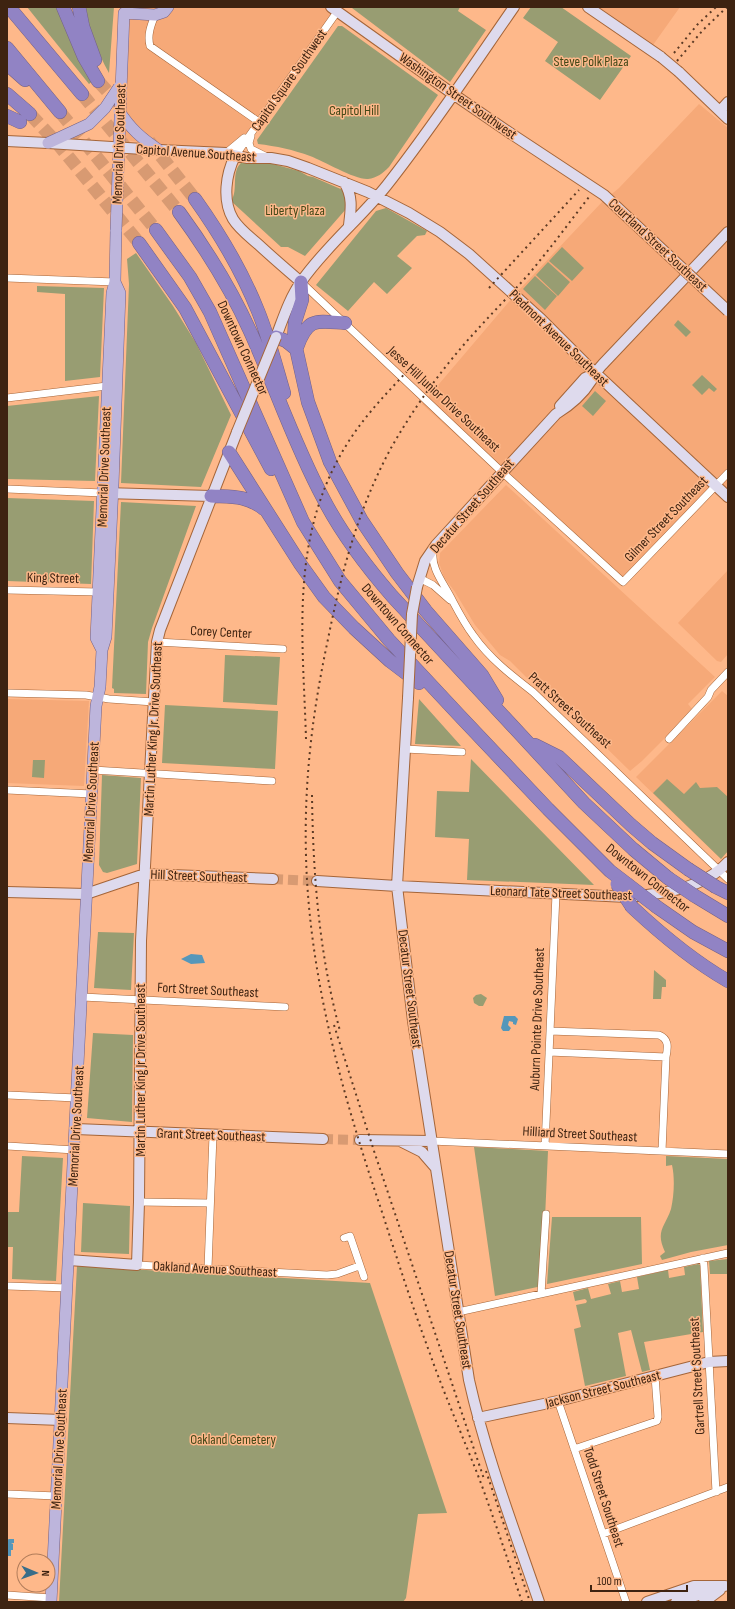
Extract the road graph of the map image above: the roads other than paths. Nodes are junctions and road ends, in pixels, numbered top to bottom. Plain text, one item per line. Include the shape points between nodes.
1 (9, 7) edge
2 (13, 7) edge
3 (63, 7) edge
4 (79, 7) edge
5 (168, 7) edge
6 (514, 7) edge
7 (588, 7) edge
8 (336, 9) edge
9 (124, 10) edge
10 (155, 15) junction
11 (31, 32) junction
12 (7, 48) edge
13 (7, 64) edge
14 (120, 87) junction
15 (7, 94) edge
16 (82, 94) tunnel mouth
17 (453, 94) junction
18 (728, 102) edge
19 (119, 111) junction
20 (720, 111) junction
21 (30, 114) tunnel mouth
22 (7, 116) edge
23 (728, 119) edge
24 (20, 122) tunnel mouth
25 (259, 122) junction
26 (252, 132) junction
27 (7, 141) edge
28 (48, 143) junction
29 (118, 148) junction
30 (163, 151) junction
31 (231, 154) junction
32 (271, 158) junction
33 (344, 182) junction
34 (587, 182) joint
35 (378, 196) junction
36 (195, 199) tunnel mouth
37 (179, 212) tunnel mouth
38 (349, 225) junction
39 (156, 230) tunnel mouth
40 (728, 232) edge
41 (139, 243) tunnel mouth
42 (7, 278) edge
43 (115, 282) junction
44 (301, 282) junction
45 (728, 311) edge
46 (345, 323) junction
47 (278, 337) junction
48 (296, 349) junction
49 (596, 373) junction
50 (107, 386) junction
51 (7, 398) edge
52 (229, 452) junction
53 (502, 472) junction
54 (728, 473) edge
55 (312, 476) junction
56 (716, 486) junction
57 (7, 489) edge
58 (108, 493) junction
59 (211, 496) junction
60 (728, 497) edge
61 (267, 511) junction
62 (303, 522) junction
63 (433, 548) junction
64 (418, 582) junction
65 (623, 582) joint
66 (7, 590) edge
67 (98, 592) junction
68 (455, 606) junction
69 (157, 642) junction
70 (283, 649) dead end
71 (102, 650) junction
72 (727, 676) edge
73 (7, 693) edge
74 (97, 697) junction
75 (154, 702) junction
76 (458, 714) junction
77 (514, 726) junction
78 (669, 739) dead end
79 (529, 742) junction
80 (405, 749) junction
81 (462, 752) dead end
82 (93, 770) junction
83 (150, 774) junction
84 (272, 781) dead end
85 (7, 790) edge
86 (92, 794) junction
87 (728, 862) edge
88 (721, 870) junction
89 (145, 874) junction
90 (273, 879) tunnel mouth
91 (728, 879) edge
92 (317, 880) tunnel mouth
93 (622, 884) junction
94 (397, 886) junction
95 (722, 890) edge
96 (7, 892) edge
97 (86, 894) junction
98 (556, 894) junction
99 (728, 916) edge
100 (728, 951) edge
101 (728, 981) edge
102 (82, 997) junction
103 (140, 1000) junction
104 (285, 1007) dead end
105 (550, 1031) junction
106 (549, 1052) junction
107 (666, 1057) junction
108 (7, 1095) edge
109 (77, 1098) junction
110 (76, 1129) junction
111 (139, 1132) junction
112 (213, 1135) junction
113 (323, 1139) tunnel mouth
114 (360, 1140) tunnel mouth
115 (397, 1140) junction
116 (431, 1140) junction
117 (7, 1146) edge
118 (544, 1146) junction
119 (75, 1150) junction
120 (662, 1151) junction
121 (728, 1154) edge
122 (435, 1167) junction
123 (139, 1202) junction
124 (210, 1203) junction
125 (546, 1214) dead end
126 (344, 1238) dead end
127 (728, 1253) edge
128 (703, 1258) junction
129 (69, 1260) junction
130 (137, 1265) junction
131 (360, 1266) junction
132 (208, 1268) junction
133 (364, 1277) dead end
134 (7, 1286) edge
135 (68, 1288) junction
136 (541, 1294) junction
137 (458, 1312) junction
138 (728, 1361) edge
139 (709, 1362) junction
140 (655, 1376) junction
141 (558, 1401) junction
142 (7, 1418) edge
143 (478, 1418) junction
144 (61, 1420) junction
145 (574, 1449) junction
146 (728, 1487) edge
147 (716, 1492) junction
148 (7, 1494) edge
149 (57, 1496) junction
150 (603, 1534) junction
151 (726, 1586) edge
152 (7, 1595) edge
153 (51, 1600) edge
154 (708, 1601) edge
155 (539, 1602) edge
156 (626, 1602) edge
157 (647, 1602) edge
158 (676, 1602) edge

1 - 11 highway
2 - 11 highway
3 - 4 highway via 84,57 101,79
5 - 10 main road via 164,12
6 - 17 main road
7 - 20 main road, bridge via 661,57
8 - 17 main road, Washington Street Southwest
8 - 25 street, Capitol Square Southwest
9 - 10 main road
9 - 14 main road, Memorial Drive Southeast
10 - 25 street via 150,27 150,46
11 - 16 highway
12 - 13 highway via 60,112
14 - 19 main road, Memorial Drive Southeast, bridge
14 - 28 main road, bridge via 89,124
15 - 21 highway
17 - 34 main road, Washington Street Southwest, bridge
17 - 35 main road
18 - 20 main road
19 - 29 main road, Memorial Drive Southeast, bridge
19 - 30 main road, bridge via 129,127 142,139
20 - 23 main road
22 - 24 highway
25 - 26 street, Capitol Square Southwest
26 - 31 street, Capitol Square Southwest
26 - 32 street via 249,143 251,149
27 - 28 main road, Capitol Avenue Southeast
28 - 29 main road, Capitol Avenue Southeast, bridge
29 - 30 main road, Capitol Avenue Southeast, bridge
29 - 43 main road, Memorial Drive Southeast, bridge
30 - 31 main road, Capitol Avenue Southeast
31 - 32 main road, Capitol Avenue Southeast via 247,158
31 - 44 main road, Capitol Square Southwest via 226,189 233,218 245,233
32 - 33 main road, Capitol Avenue Southeast via 299,164
33 - 35 main road, Capitol Avenue Southeast
33 - 38 main road via 351,201
34 - 45 main road, Courtland Street Southeast, bridge via 632,220
35 - 38 main road
35 - 49 main road, Piedmont Avenue Southeast via 440,232 469,254
36 - 55 highway via 235,263 259,312
37 - 55 highway, Downtown Connector via 199,239 234,299
38 - 44 main road
39 - 62 highway, Downtown Connector via 190,277 210,312
40 - 49 main road, Decatur Street Southeast
41 - 62 highway via 185,308 263,456
42 - 43 street
43 - 50 main road, Memorial Drive Southeast via 112,293
43 - 58 main road, Memorial Drive Southeast via 120,293
44 - 46 street, Jesse Hill Junior Drive Southeast
44 - 47 main road
44 - 48 highway via 302,300 294,328
46 - 48 highway via 324,321 310,324
46 - 53 street, Jesse Hill Junior Drive Southeast
47 - 48 highway
47 - 52 main road, bridge
48 - 77 highway via 308,402 322,443 335,473 362,521 426,611 482,675
49 - 53 main road, Decatur Street Southeast via 585,378 562,403 556,414
49 - 56 main road, Piedmont Avenue Southeast
50 - 51 street
50 - 58 main road, Memorial Drive Southeast
52 - 59 main road, Martin Luther King Jr. Drive Southeast
52 - 61 highway
53 - 63 main road, Decatur Street Southeast
53 - 65 street, Jesse Hill Junior Drive Southeast
54 - 56 street, Gilmer Street Southeast
55 - 77 highway, Downtown Connector via 335,519 378,580
56 - 60 main road, Piedmont Avenue Southeast
56 - 65 street, Gilmer Street Southeast
57 - 58 street
58 - 59 main road
58 - 67 main road, Memorial Drive Southeast
58 - 71 main road, Memorial Drive Southeast via 106,637
59 - 61 highway via 252,500
59 - 69 main road, Martin Luther King Jr. Drive Southeast
61 - 76 highway via 315,586 333,607 390,661
62 - 76 highway, Downtown Connector via 359,604
63 - 64 main road, Decatur Street Southeast via 425,561
63 - 68 street, Pratt Street Southeast via 434,567
64 - 68 street via 433,585
64 - 80 main road, Decatur Street Southeast, bridge via 412,614
66 - 67 street, King Street
67 - 71 main road, Memorial Drive Southeast via 96,638
68 - 88 street, Pratt Street Southeast via 474,636 499,664 533,692
69 - 70 street, Corey Center
69 - 75 main road, Martin Luther King Jr. Drive Southeast
71 - 74 main road, Memorial Drive Southeast
72 - 78 street via 711,690 708,697
73 - 74 street
74 - 75 street
74 - 82 main road, Memorial Drive Southeast
75 - 83 main road, Martin Luther King Jr. Drive Southeast
76 - 93 highway, Downtown Connector
77 - 79 highway, Downtown Connector
79 - 95 highway, bridge via 559,757 631,826 688,869
79 - 99 highway, Downtown Connector, bridge via 557,774 639,855 668,878
80 - 81 street
80 - 94 main road, Decatur Street Southeast
82 - 83 street
82 - 86 main road, Memorial Drive Southeast
83 - 84 street
83 - 89 main road, Martin Luther King Jr. Drive Southeast
85 - 86 street
86 - 97 main road, Memorial Drive Southeast
87 - 88 main road
88 - 91 street, Pratt Street Southeast
88 - 98 main road, Leonard Tate Street Southeast via 686,887 654,894
89 - 90 main road, Hill Street Southeast
89 - 97 main road, Hill Street Southeast
89 - 103 main road, Martin Luther King Jr Drive Southeast
92 - 94 main road
93 - 100 highway, Downtown Connector, bridge via 693,932
93 - 101 highway, bridge via 632,907 694,959
94 - 98 main road, Leonard Tate Street Southeast
94 - 116 main road, Decatur Street Southeast
96 - 97 main road, Hill Street Southeast
97 - 102 main road, Memorial Drive Southeast
98 - 105 street, Auburn Pointe Drive Southeast
102 - 103 street, Fort Street Southeast
102 - 109 main road, Memorial Drive Southeast
103 - 104 street, Fort Street Southeast
103 - 111 main road, Martin Luther King Jr Drive Southeast
105 - 106 street, Auburn Pointe Drive Southeast
105 - 107 street via 659,1035 667,1042
106 - 107 street
106 - 118 street, Auburn Pointe Drive Southeast
107 - 120 street
108 - 109 street
109 - 110 main road, Memorial Drive Southeast
110 - 111 main road, Grant Street Southeast
110 - 119 main road, Memorial Drive Southeast
111 - 112 main road, Grant Street Southeast
111 - 123 main road, Martin Luther King Jr Drive Southeast
112 - 113 main road, Grant Street Southeast
112 - 124 street
114 - 115 main road
115 - 116 main road
115 - 122 main road via 422,1152
116 - 118 street, Hilliard Street Southeast
116 - 122 main road, Decatur Street Southeast
117 - 119 street
118 - 120 street, Hilliard Street Southeast
119 - 129 main road, Memorial Drive Southeast
120 - 121 street, Hilliard Street Southeast
122 - 137 main road, Decatur Street Southeast
123 - 124 street
123 - 130 main road, Martin Luther King Jr Drive Southeast
124 - 132 street
125 - 136 street
126 - 131 street via 350,1236
127 - 128 street
128 - 136 street
128 - 139 street, Gartrell Street Southeast
129 - 130 main road, Oakland Avenue Southeast
129 - 135 main road, Memorial Drive Southeast
130 - 132 street, Oakland Avenue Southeast via 203,1270
131 - 132 street, Oakland Avenue Southeast via 327,1275
131 - 133 street
134 - 135 street
135 - 144 main road, Memorial Drive Southeast
136 - 137 street
137 - 143 main road, Decatur Street Southeast
138 - 139 main road, Jackson Street Southeast
139 - 140 main road, Jackson Street Southeast
139 - 147 street, Gartrell Street Southeast
140 - 141 main road, Jackson Street Southeast
140 - 145 street via 658,1417 656,1421
141 - 143 main road, Jackson Street Southeast
141 - 145 street, Todd Street Southeast
142 - 144 main road
143 - 155 main road, Decatur Street Southeast
144 - 149 main road, Memorial Drive Southeast
145 - 150 street, Todd Street Southeast
146 - 147 street
147 - 150 street
148 - 149 street
149 - 153 main road, Memorial Drive Southeast
150 - 156 street, Todd Street Southeast
151 - 154 main road
151 - 157 main road via 694,1586
151 - 158 main road
152 - 153 street

